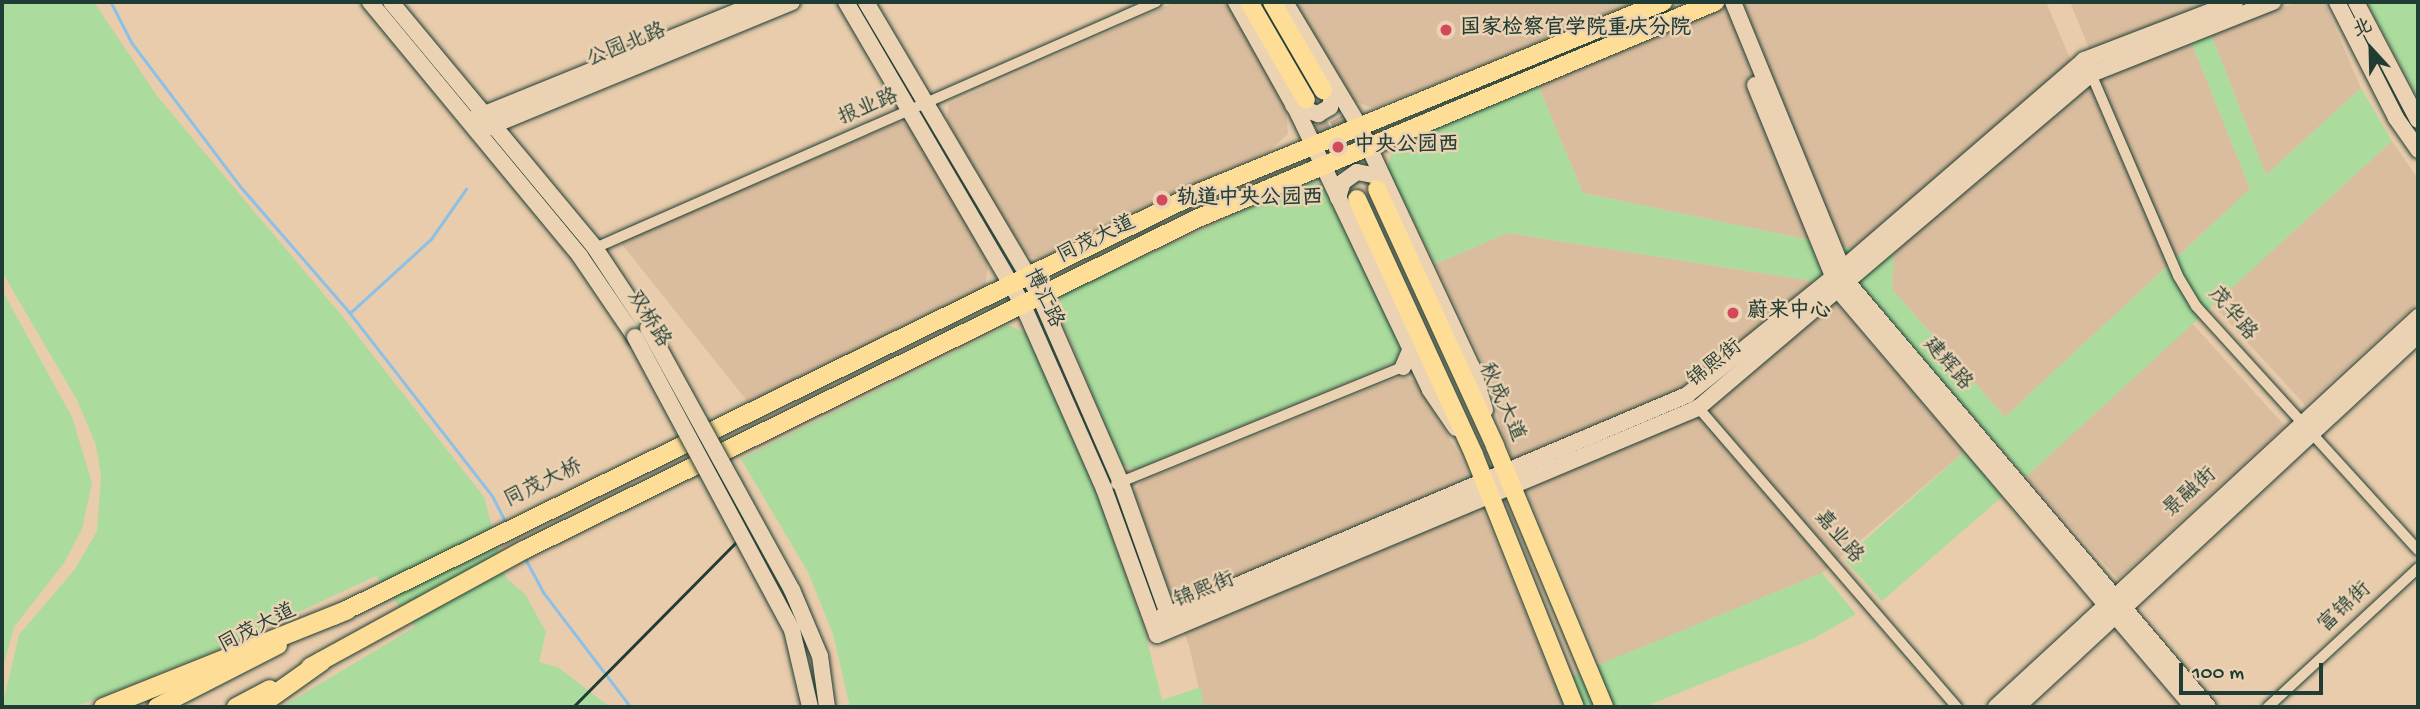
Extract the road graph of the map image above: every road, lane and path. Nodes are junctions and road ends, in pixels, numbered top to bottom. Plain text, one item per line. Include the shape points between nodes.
1 (370, 2) edge
2 (761, 2) edge
3 (792, 2) edge
4 (846, 2) edge
5 (866, 2) edge
6 (1156, 2) edge
7 (1236, 2) edge
8 (1249, 2) edge
9 (1272, 2) edge
10 (1285, 2) edge
11 (1663, 2) edge
12 (1715, 2) edge
13 (1722, 2) edge
14 (1733, 2) edge
15 (2235, 2) edge
16 (2273, 2) edge
17 (2337, 2) edge
18 (2356, 2) edge
19 (389, 8) edge
20 (2088, 67) junction
21 (1329, 87) junction
22 (563, 89) junction
23 (1299, 103) junction
24 (927, 104) junction
25 (911, 111) junction
26 (489, 120) junction
27 (2418, 120) edge
28 (1357, 124) junction
29 (473, 126) junction
30 (1312, 144) junction
31 (1367, 144) junction
32 (2418, 150) edge
33 (1322, 164) junction
34 (522, 173) junction
35 (1380, 183) junction
36 (1338, 198) junction
37 (1357, 199) tunnel mouth
38 (595, 248) junction
39 (1021, 280) junction
40 (1840, 280) junction
41 (1030, 299) junction
42 (2418, 317) edge
43 (642, 332) junction
44 (2418, 335) edge
45 (1411, 348) junction
46 (1403, 367) joint
47 (1687, 395) junction
48 (1699, 408) junction
49 (730, 422) joint
50 (2305, 429) junction
51 (1474, 455) junction
52 (1510, 481) junction
53 (1121, 483) junction
54 (1104, 489) junction
55 (1489, 490) junction
56 (2418, 550) edge
57 (2418, 568) edge
58 (379, 593) joint
59 (2115, 603) junction
60 (346, 610) junction
61 (1163, 625) junction
62 (321, 661) junction
63 (103, 707) edge
64 (157, 707) edge
65 (236, 707) edge
66 (256, 707) edge
67 (810, 707) edge
68 (827, 707) edge
69 (1575, 707) edge
70 (1604, 707) edge
71 (1957, 707) edge
72 (1996, 707) edge
73 (2017, 707) edge
74 (2193, 707) edge
75 (2208, 707) edge
76 (2268, 707) edge

1 - 19 street, 双桥路
2 - 22 street, 公园北路
3 - 22 street, 公园北路
4 - 25 street, 博汇路
5 - 24 street, 博汇路
6 - 24 street, 报业路
7 - 23 street
8 - 23 main road
9 - 21 main road
10 - 21 street
11 - 28 main road, 同茂大道
12 - 31 main road, 同茂大道
13 - 40 street, 建辉路
14 - 40 street, 建辉路
15 - 20 street, 锦熙街
16 - 20 street, 锦熙街
17 - 32 street via 2396,118
18 - 27 street
19 - 26 street, 双桥路
19 - 29 street, 双桥路
20 - 40 street, 锦熙街
20 - 50 street, 茂华路 via 2178,276 2196,306
21 - 23 street via 1330,107 1318,114
21 - 28 street
22 - 26 street, 公园北路
23 - 30 street
24 - 25 street, 报业路
24 - 39 street, 博汇路
25 - 38 street, 报业路
25 - 39 street, 博汇路
26 - 29 street, 公园北路
26 - 34 street, 双桥路
28 - 30 main road, 同茂大道
28 - 31 street
29 - 34 street, 双桥路
30 - 33 street
30 - 39 main road, 同茂大道
31 - 33 main road, 同茂大道
31 - 35 street
33 - 36 street
33 - 41 main road, 同茂大道
34 - 38 street, 双桥路
34 - 43 street, 双桥路 via 580,256
35 - 36 street via 1357,173 1343,182
35 - 52 main road, 秋成大道
36 - 45 street
37 - 51 main road
38 - 43 street, 双桥路
39 - 41 street, 博汇路
39 - 49 main road, 同茂大道
40 - 47 street, 锦熙街
40 - 48 street, 锦熙街
40 - 59 street, 建辉路
41 - 53 street, 博汇路
41 - 54 street, 博汇路
41 - 62 main road, 同茂大道, bridge
42 - 50 street, 景融街
43 - 67 street, 双桥路, bridge via 792,630
43 - 68 street, 双桥路, bridge via 797,601 820,656
44 - 50 street, 景融街
45 - 46 street
45 - 51 street via 1430,390
46 - 53 street
47 - 48 street, 嘉业路
47 - 52 street, 锦熙街
48 - 52 street, 锦熙街
48 - 71 street, 嘉业路
49 - 58 main road, 同茂大桥, bridge
50 - 56 street, 茂华路
50 - 59 street, 景融街
51 - 55 main road
52 - 55 street, 锦熙街
52 - 70 main road, 秋成大道
53 - 54 street
53 - 61 street, 博汇路
54 - 61 street, 博汇路
55 - 61 street, 锦熙街
55 - 69 main road
57 - 76 street, 富锦街
58 - 60 main road, 同茂大道
59 - 72 street, 景融街
59 - 73 street, 景融街
59 - 74 street, 建辉路
59 - 75 street, 建辉路
60 - 63 highway
60 - 64 main road, 同茂大道
62 - 65 main road
62 - 66 highway

